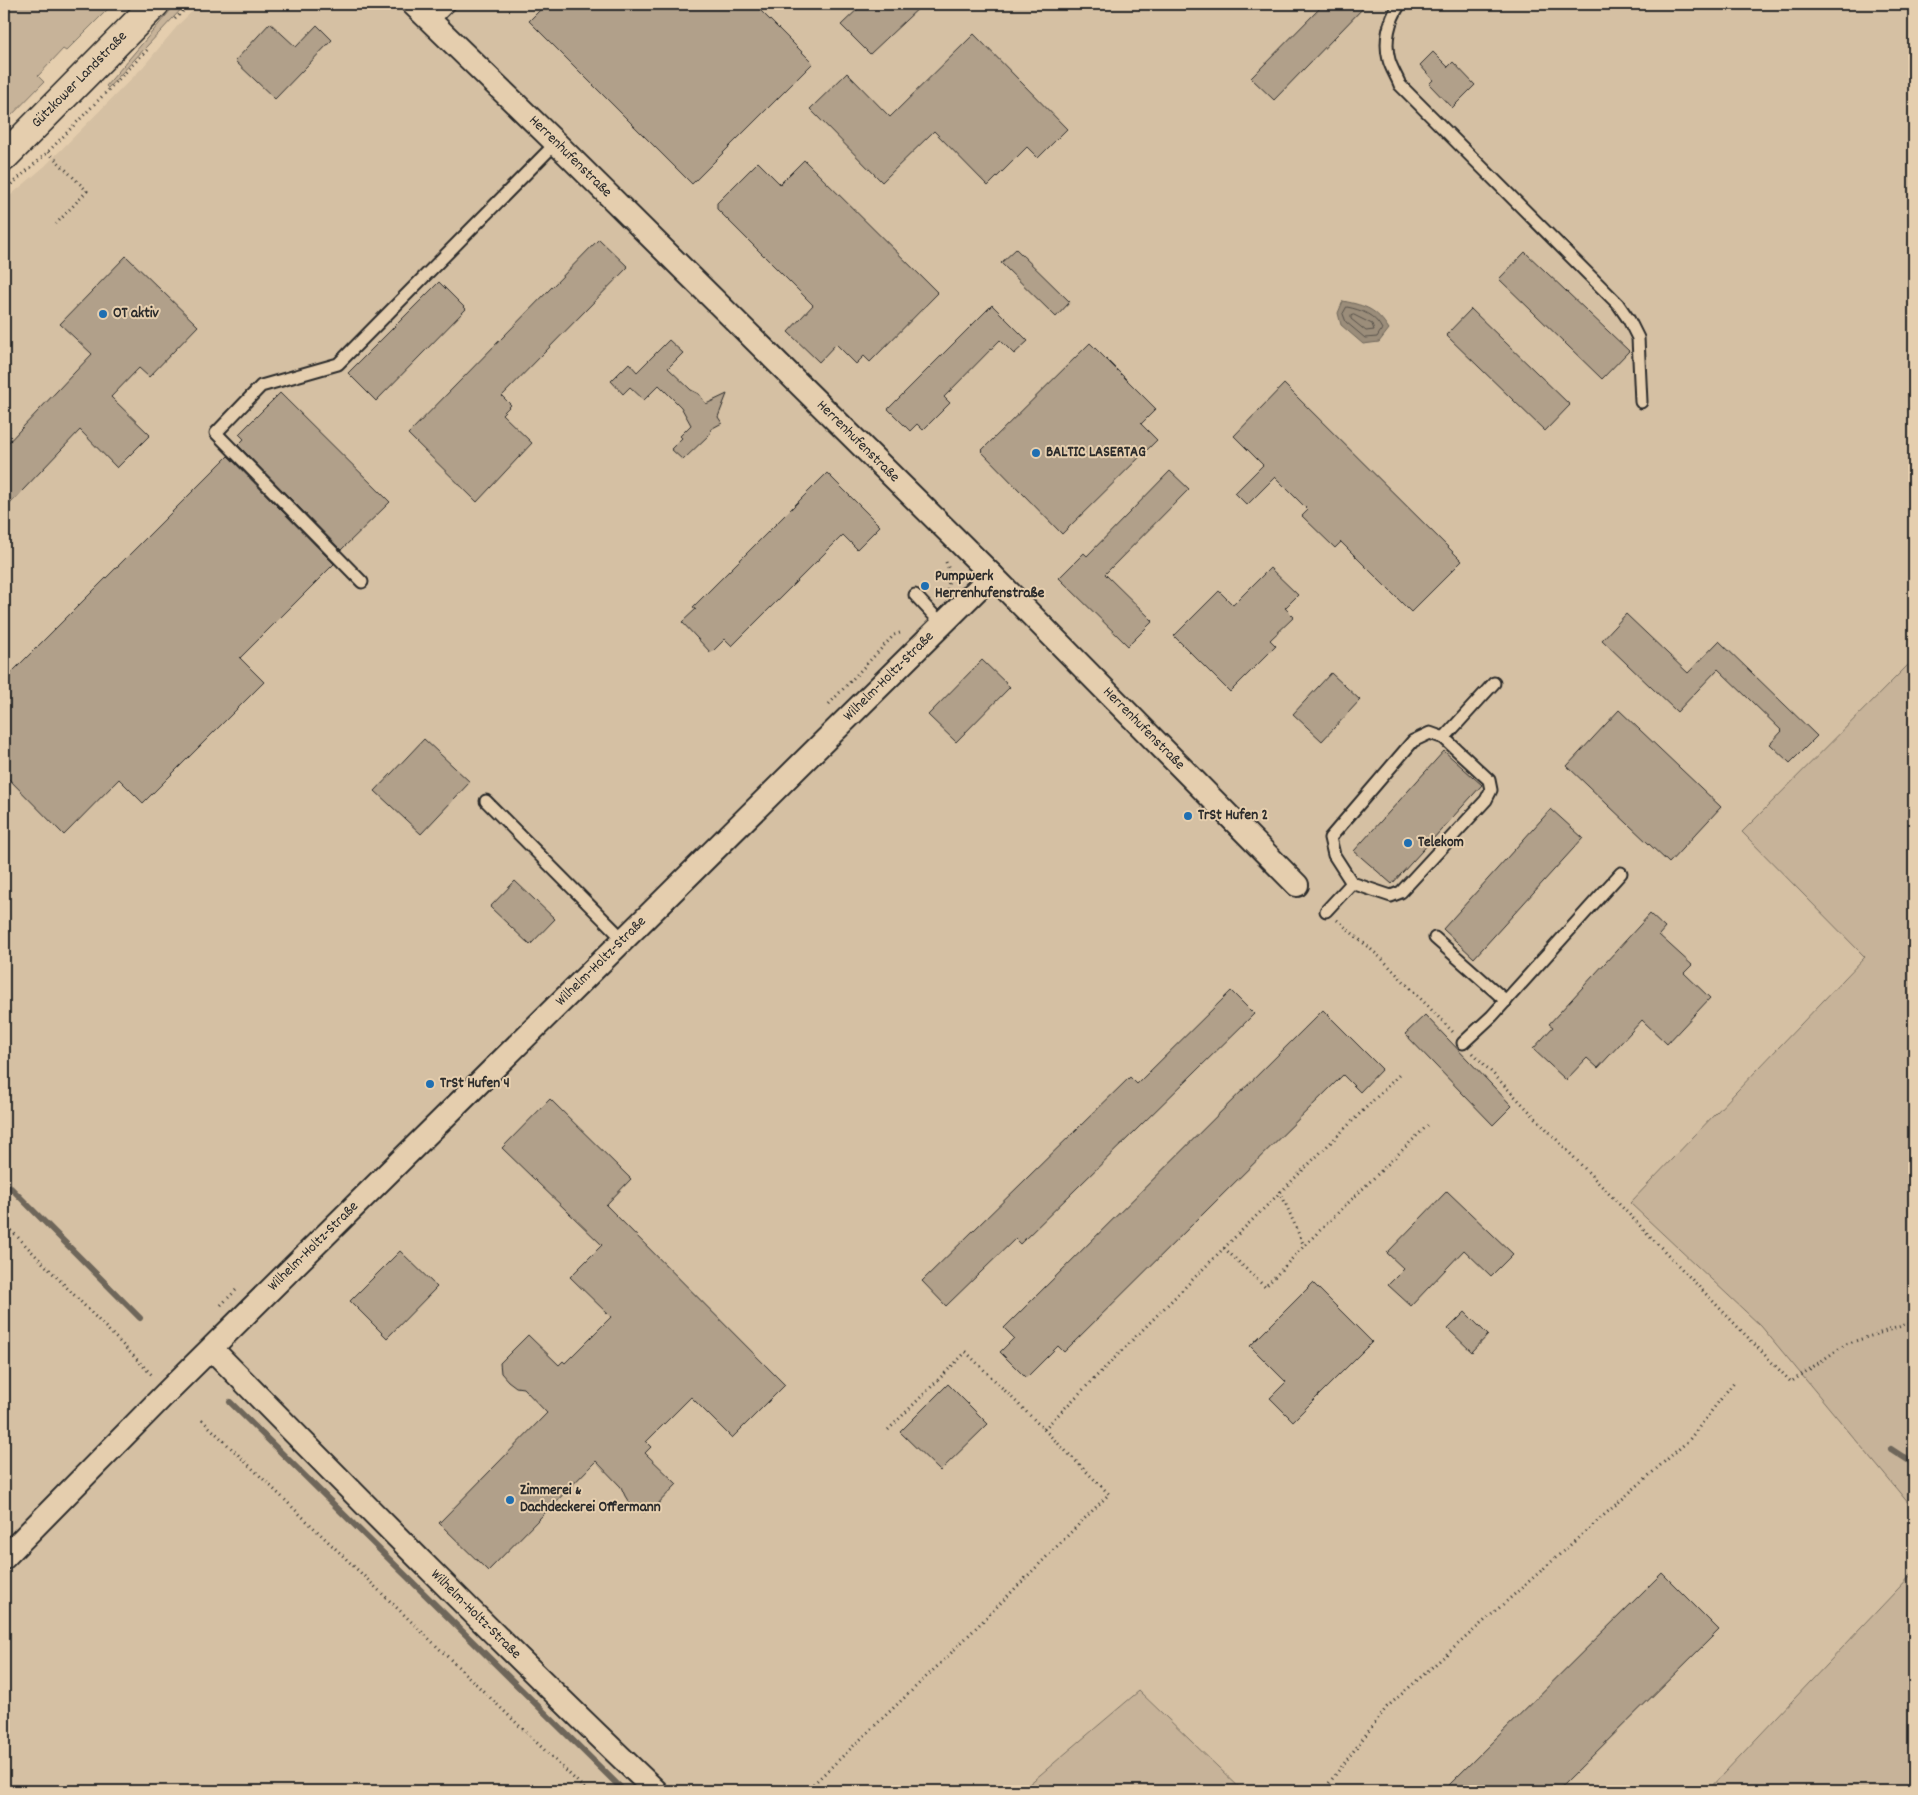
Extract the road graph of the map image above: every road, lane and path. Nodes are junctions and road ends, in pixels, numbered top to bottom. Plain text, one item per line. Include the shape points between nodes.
1 (190, 4) edge
2 (412, 4) edge
3 (450, 4) edge
4 (1400, 4) edge
5 (163, 14) edge
6 (432, 22) junction
7 (152, 44) dead end
8 (556, 143) junction
9 (48, 152) junction
10 (4, 157) edge
11 (4, 192) edge
12 (56, 224) dead end
13 (1641, 402) dead end
14 (992, 575) junction
15 (362, 582) dead end
16 (915, 595) dead end
17 (942, 624) junction
18 (1494, 683) dead end
19 (1444, 738) junction
20 (486, 801) dead end
21 (1621, 873) dead end
22 (1352, 883) junction
23 (1297, 885) dead end
24 (1326, 910) joint
25 (1435, 938) dead end
26 (624, 940) junction
27 (1506, 1001) junction
28 (1463, 1043) junction
29 (1401, 1073) dead end
30 (1430, 1123) dead end
31 (1280, 1191) junction
32 (4, 1223) edge
33 (1304, 1246) junction
34 (1224, 1248) junction
35 (1914, 1322) edge
36 (212, 1349) junction
37 (154, 1376) dead end
38 (1734, 1382) dead end
39 (202, 1420) dead end
40 (1044, 1429) junction
41 (886, 1432) dead end
42 (4, 1558) edge
43 (587, 1791) edge
44 (656, 1791) edge
45 (806, 1791) edge
46 (1323, 1791) edge

1 - 5 path
2 - 6 street, Herrenhufenstraße
3 - 6 lane
4 - 13 lane via 1387,38 1389,60 1400,84 1618,304 1638,338
5 - 10 main road, Gützkower Landstraße
6 - 8 street, Herrenhufenstraße
7 - 9 path
8 - 14 street, Herrenhufenstraße
8 - 15 lane via 338,364 261,386 216,433
9 - 11 path
9 - 12 path via 87,190
14 - 17 street, Wilhelm-Holtz-Straße
14 - 23 street, Herrenhufenstraße
16 - 17 lane
17 - 26 street, Wilhelm-Holtz-Straße
18 - 19 lane
19 - 22 lane via 1430,733 1413,741 1330,838 1334,855
19 - 22 lane via 1489,780 1491,790 1486,800 1401,892 1391,896
20 - 26 lane
21 - 27 lane
22 - 24 lane
24 - 28 path via 1382,959
25 - 27 lane
26 - 36 street, Wilhelm-Holtz-Straße
27 - 28 lane
28 - 35 path via 1791,1382 1846,1344
29 - 31 path
30 - 33 path
31 - 33 path
31 - 34 path
32 - 37 path
33 - 34 path via 1265,1287
34 - 40 path
36 - 42 street, Wilhelm-Holtz-Straße
36 - 44 street, Wilhelm-Holtz-Straße via 451,1591
38 - 46 path via 1689,1440 1387,1707
39 - 43 path
40 - 41 path via 966,1352
40 - 45 path via 1109,1494 944,1660

